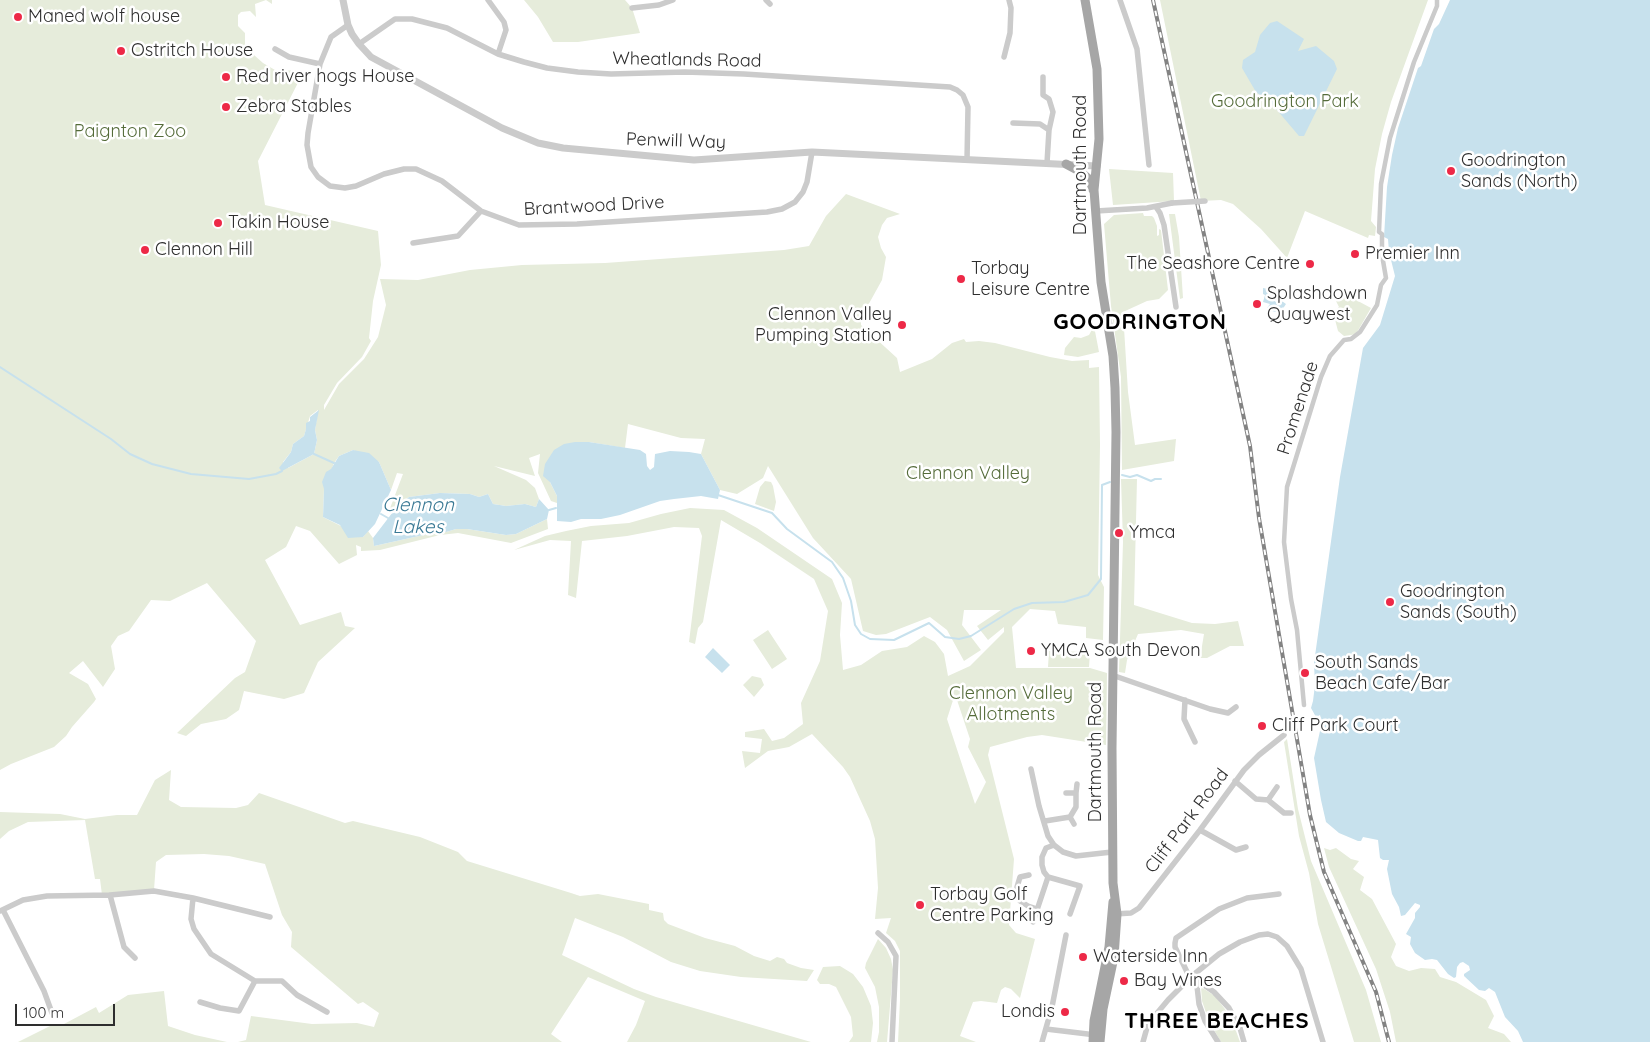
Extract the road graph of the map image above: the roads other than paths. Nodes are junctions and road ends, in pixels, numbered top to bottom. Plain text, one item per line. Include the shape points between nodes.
1 (343, 0) edge
2 (488, 0) edge
3 (673, 0) edge
4 (1009, 0) edge
5 (1085, 0) edge
6 (1120, 0) edge
7 (1437, 0) edge
8 (632, 8) dead end
9 (348, 25) junction
10 (359, 44) junction
11 (275, 49) dead end
12 (498, 54) junction
13 (1004, 57) dead end
14 (320, 64) junction
15 (1043, 77) dead end
16 (1013, 123) dead end
17 (1049, 130) junction
18 (812, 152) junction
19 (967, 160) junction
20 (1047, 163) junction
21 (1066, 164) junction
22 (1149, 165) dead end
23 (1097, 166) junction
24 (1094, 190) junction
25 (1205, 201) dead end
26 (1156, 207) junction
27 (481, 211) junction
28 (1096, 211) junction
29 (413, 243) dead end
30 (1176, 308) dead end
31 (1112, 675) junction
32 (1185, 700) junction
33 (1304, 706) dead end
34 (1236, 707) dead end
35 (1284, 735) dead end
36 (1195, 742) dead end
37 (1031, 769) dead end
38 (1235, 781) junction
39 (1077, 784) dead end
40 (1276, 787) dead end
41 (1066, 793) dead end
42 (1076, 793) junction
43 (1268, 800) junction
44 (1291, 813) dead end
45 (1070, 817) junction
46 (1045, 821) junction
47 (1074, 824) dead end
48 (1200, 830) junction
49 (1054, 845) junction
50 (1246, 847) dead end
51 (1112, 852) junction
52 (1029, 875) dead end
53 (1048, 877) junction
54 (1279, 894) dead end
55 (110, 895) junction
56 (193, 898) junction
57 (1037, 909) junction
58 (1, 911) edge
59 (1070, 914) dead end
60 (1114, 914) junction
61 (270, 917) dead end
62 (1033, 922) dead end
63 (878, 933) dead end
64 (1066, 935) dead end
65 (135, 958) dead end
66 (1192, 976) junction
67 (255, 981) junction
68 (1199, 981) junction
69 (200, 1002) dead end
70 (327, 1012) dead end
71 (52, 1013) dead end
72 (1046, 1029) junction
73 (1096, 1039) edge
74 (892, 1042) edge
75 (1042, 1042) edge
76 (1143, 1042) edge
77 (1218, 1042) edge
78 (1244, 1042) edge
79 (1323, 1042) edge

1 - 9 street, Penwill Way
2 - 12 street via 506,30
3 - 8 street
4 - 13 street via 1010,33
5 - 23 main road, Dartmouth Road via 1097,69
6 - 22 street via 1137,49
7 - 33 street, Promenade via 1414,62 1386,156 1379,232 1382,234 1386,278 1377,304 1360,332 1344,340 1330,356 1287,486 1284,542
9 - 10 street, Penwill Way
9 - 14 street, Brantwood Drive via 331,36
10 - 12 street, Wheatlands Road via 395,20 412,19 447,28
10 - 18 street, Penwill Way via 372,57 408,77 502,128 538,143 694,160
11 - 14 street via 289,57
12 - 19 street, Wheatlands Road via 547,68 578,72 744,74 950,87 963,95 968,107
14 - 27 street, Brantwood Drive via 307,145 311,167 323,181 330,186 345,188 384,174 416,169 442,181
15 - 17 street via 1043,95 1049,99 1053,112
16 - 17 street via 1040,124
17 - 20 street
18 - 19 street, Penwill Way
18 - 27 street, Brantwood Drive via 802,192 795,202 782,209 542,226 518,225
19 - 20 street, Penwill Way
20 - 21 street, Penwill Way
21 - 23 street, Penwill Way
21 - 24 main road via 1090,180
23 - 24 main road, Dartmouth Road
24 - 28 main road, Dartmouth Road
25 - 26 street, bridge
26 - 28 street
26 - 30 street via 1164,225
27 - 29 street via 458,236
28 - 31 main road, Dartmouth Road via 1101,282 1116,388
31 - 32 street
31 - 51 main road, Dartmouth Road
32 - 34 street via 1228,713
32 - 36 street via 1184,720
35 - 38 street, Cliff Park Road via 1259,755
37 - 46 street
38 - 43 street via 1256,799
38 - 48 street, Cliff Park Road
39 - 42 street
40 - 43 street
41 - 42 street
42 - 45 street via 1076,807
43 - 44 street via 1284,813
45 - 46 street
45 - 47 street
46 - 49 street
48 - 50 street via 1236,850
48 - 60 street, Cliff Park Road via 1139,908 1131,913
49 - 51 street via 1076,856
49 - 53 street via 1046,848 1042,857
51 - 60 main road, Dartmouth Road
52 - 57 street via 1020,877 1017,886 1020,901
53 - 57 street
53 - 59 street via 1080,886
54 - 66 street via 1247,898 1219,909 1176,938 1175,947 1185,970
55 - 56 street via 154,891
55 - 58 street via 47,896 23,900
55 - 65 street via 124,947
56 - 61 street
56 - 67 street via 191,919 194,930 210,954
57 - 62 street
58 - 71 street via 44,991
60 - 73 main road, Dartmouth Road via 1114,957
63 - 74 street via 896,956
64 - 72 street
66 - 68 street
66 - 76 street via 1148,1024
66 - 79 street via 1240,942 1260,935 1277,937 1301,969
67 - 69 street via 239,1010
67 - 70 street via 282,980 298,995
68 - 77 street via 1199,1004
68 - 78 street via 1229,1008
72 - 73 street
72 - 75 street

